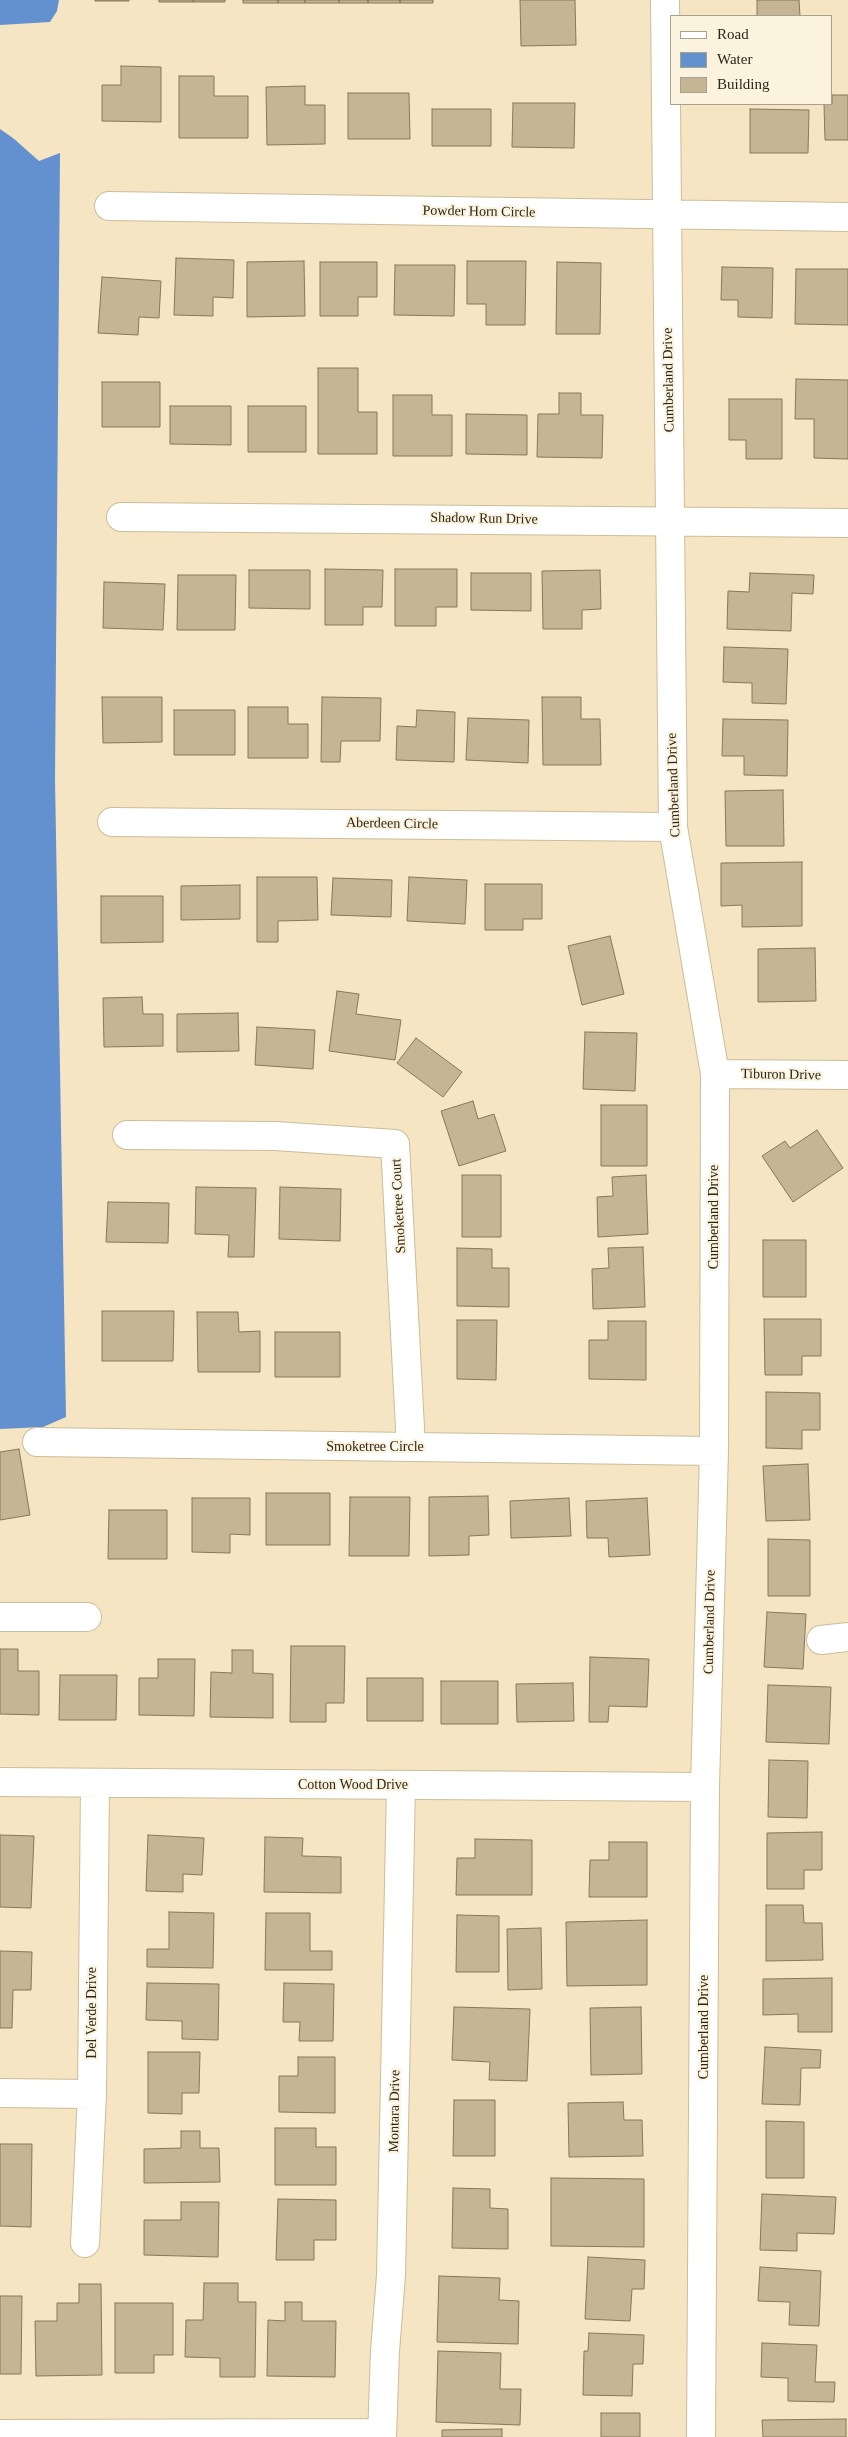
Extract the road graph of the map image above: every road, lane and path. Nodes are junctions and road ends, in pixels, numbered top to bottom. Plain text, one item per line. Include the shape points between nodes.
1 (664, 0) edge
2 (109, 206) dead end
3 (666, 215) junction
4 (848, 217) edge
5 (121, 518) dead end
6 (671, 521) junction
7 (848, 523) edge
8 (112, 822) dead end
9 (673, 827) junction
10 (715, 1074) junction
11 (848, 1076) edge
12 (127, 1134) dead end
13 (37, 1442) dead end
14 (411, 1447) junction
15 (714, 1451) junction
16 (0, 1617) edge
17 (87, 1617) dead end
18 (848, 1637) edge
19 (821, 1640) dead end
20 (0, 1782) edge
21 (95, 1783) junction
22 (401, 1785) junction
23 (705, 1787) junction
24 (0, 2093) edge
25 (92, 2094) junction
26 (85, 2243) dead end
27 (0, 2434) edge
28 (382, 2435) edge
29 (66, 2436) edge
30 (701, 2437) edge

1 - 3 street, Cumberland Drive
2 - 3 street, Powder Horn Circle
3 - 4 street, Powder Horn Circle
3 - 6 street, Cumberland Drive
5 - 6 street, Shadow Run Drive
6 - 7 street, Shadow Run Drive
6 - 9 street, Cumberland Drive
8 - 9 street, Aberdeen Circle
9 - 10 street, Cumberland Drive
10 - 11 street, Tiburon Drive
10 - 15 street, Cumberland Drive
12 - 14 street, Smoketree Court via 275,1136 395,1144
13 - 14 street, Smoketree Circle
14 - 15 street, Smoketree Circle
15 - 23 street, Cumberland Drive
16 - 17 street
18 - 19 street
20 - 21 street, Cotton Wood Drive
21 - 22 street, Cotton Wood Drive
21 - 25 street, Del Verde Drive
22 - 23 street, Cotton Wood Drive
22 - 28 street, Montara Drive via 391,2275
23 - 30 street, Cumberland Drive
24 - 25 street
25 - 26 street, Del Verde Drive
27 - 29 street
28 - 29 street

